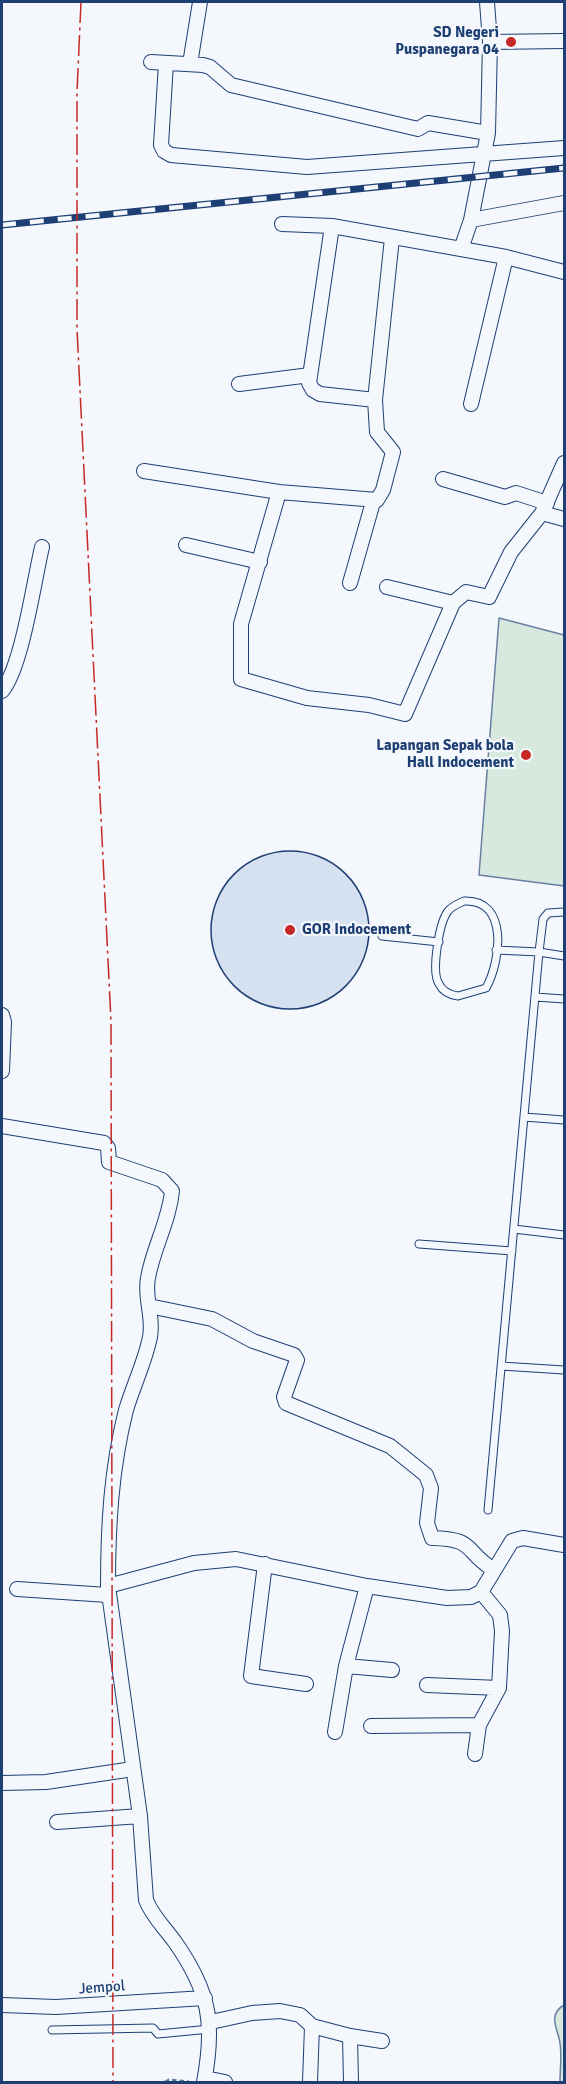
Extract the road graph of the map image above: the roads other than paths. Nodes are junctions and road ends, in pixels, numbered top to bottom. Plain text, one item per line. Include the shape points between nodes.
1 (200, 2) edge
2 (486, 2) edge
3 (564, 41) edge
4 (490, 42) junction
5 (151, 62) dead end
6 (166, 63) junction
7 (190, 64) junction
8 (488, 133) junction
9 (564, 148) edge
10 (482, 154) junction
11 (564, 203) edge
12 (471, 220) junction
13 (282, 224) dead end
14 (332, 226) junction
15 (392, 238) junction
16 (461, 249) junction
17 (506, 257) junction
18 (564, 272) edge
19 (310, 375) junction
20 (239, 384) dead end
21 (375, 400) junction
22 (471, 404) dead end
23 (564, 463) edge
24 (144, 471) dead end
25 (444, 479) dead end
26 (279, 492) junction
27 (373, 502) junction
28 (545, 508) junction
29 (564, 519) edge
30 (186, 545) dead end
31 (42, 547) dead end
32 (260, 562) junction
33 (350, 583) dead end
34 (387, 587) dead end
35 (453, 603) junction
36 (2, 691) edge
37 (564, 912) edge
38 (382, 936) dead end
39 (439, 942) junction
40 (496, 950) junction
41 (539, 952) junction
42 (564, 956) edge
43 (535, 996) junction
44 (564, 999) edge
45 (2, 1015) edge
46 (2, 1071) edge
47 (524, 1117) junction
48 (564, 1120) edge
49 (2, 1126) edge
50 (514, 1229) junction
51 (564, 1235) edge
52 (419, 1244) dead end
53 (512, 1251) junction
54 (150, 1306) junction
55 (501, 1366) junction
56 (564, 1370) edge
57 (488, 1510) dead end
58 (564, 1545) edge
59 (265, 1564) junction
60 (494, 1570) junction
61 (367, 1586) junction
62 (17, 1590) dead end
63 (108, 1591) junction
64 (481, 1592) junction
65 (346, 1666) junction
66 (392, 1670) dead end
67 (306, 1684) dead end
68 (427, 1685) dead end
69 (499, 1688) junction
70 (479, 1725) junction
71 (371, 1726) dead end
72 (335, 1732) dead end
73 (475, 1754) dead end
74 (133, 1769) junction
75 (2, 1783) edge
76 (140, 1816) junction
77 (57, 1822) dead end
78 (205, 1998) junction
79 (2, 2005) edge
80 (210, 2025) junction
81 (312, 2026) junction
82 (52, 2030) dead end
83 (350, 2036) junction
84 (382, 2042) dead end
85 (205, 2080) edge
86 (225, 2082) edge
87 (310, 2082) edge
88 (351, 2082) edge

1 - 7 street
2 - 4 street
3 - 4 street
4 - 8 street
5 - 6 street
6 - 7 street
6 - 10 street via 161,146 166,153 296,167
7 - 8 street via 210,68 231,85 387,123 420,129 428,123
8 - 10 street
9 - 10 street
10 - 12 street
11 - 12 street
12 - 16 street
13 - 14 street
14 - 15 street
14 - 19 street
15 - 16 street
15 - 21 street
16 - 17 street
17 - 18 street
17 - 22 street
19 - 20 street
19 - 21 street via 309,383 320,393
21 - 27 street via 377,432 393,452 382,490
23 - 28 street
24 - 26 street
25 - 28 street via 505,497 516,493
26 - 27 street
26 - 32 street
27 - 33 street
28 - 29 street
28 - 35 street via 510,552 489,597 466,592
30 - 32 street
31 - 36 street via 19,649
32 - 35 street via 241,624 240,677 307,698 369,705 405,714
34 - 35 street
37 - 41 lane via 548,913 543,919
38 - 39 lane
39 - 40 lane via 448,912 455,905 474,901 491,909 497,925
39 - 40 lane via 436,978 446,992 458,996 486,988
40 - 41 lane
41 - 42 lane
41 - 43 lane
43 - 44 lane
43 - 47 lane
45 - 46 street
47 - 48 lane
47 - 50 lane
49 - 54 street via 104,1143 109,1162 170,1185 171,1205 147,1282
50 - 51 lane
50 - 53 lane
52 - 53 lane
53 - 55 lane
54 - 60 street via 212,1319 253,1341 294,1355 297,1360 284,1397 286,1403 390,1446 426,1475 430,1488 427,1523 432,1538 455,1539 471,1547
54 - 63 street via 150,1337 126,1412 112,1481
55 - 56 lane
55 - 57 lane
58 - 60 street via 523,1538 512,1540
59 - 61 street
59 - 63 street via 212,1560
59 - 67 street via 251,1676
60 - 64 street
61 - 64 street via 447,1599
61 - 65 street
62 - 63 street
63 - 74 street
64 - 69 street via 502,1621
65 - 66 street
65 - 72 street
68 - 69 street
69 - 70 street
70 - 71 street
70 - 73 street
74 - 75 street via 46,1782
74 - 76 street
76 - 77 street
76 - 78 street via 149,1907 184,1955
78 - 79 street, Jempol via 56,2007
78 - 80 street
80 - 81 street via 252,2013 280,2011 300,2014
80 - 82 lane via 169,2034 158,2034 153,2028
80 - 85 street
81 - 83 street
81 - 87 street
83 - 84 street
83 - 88 street
85 - 86 street

